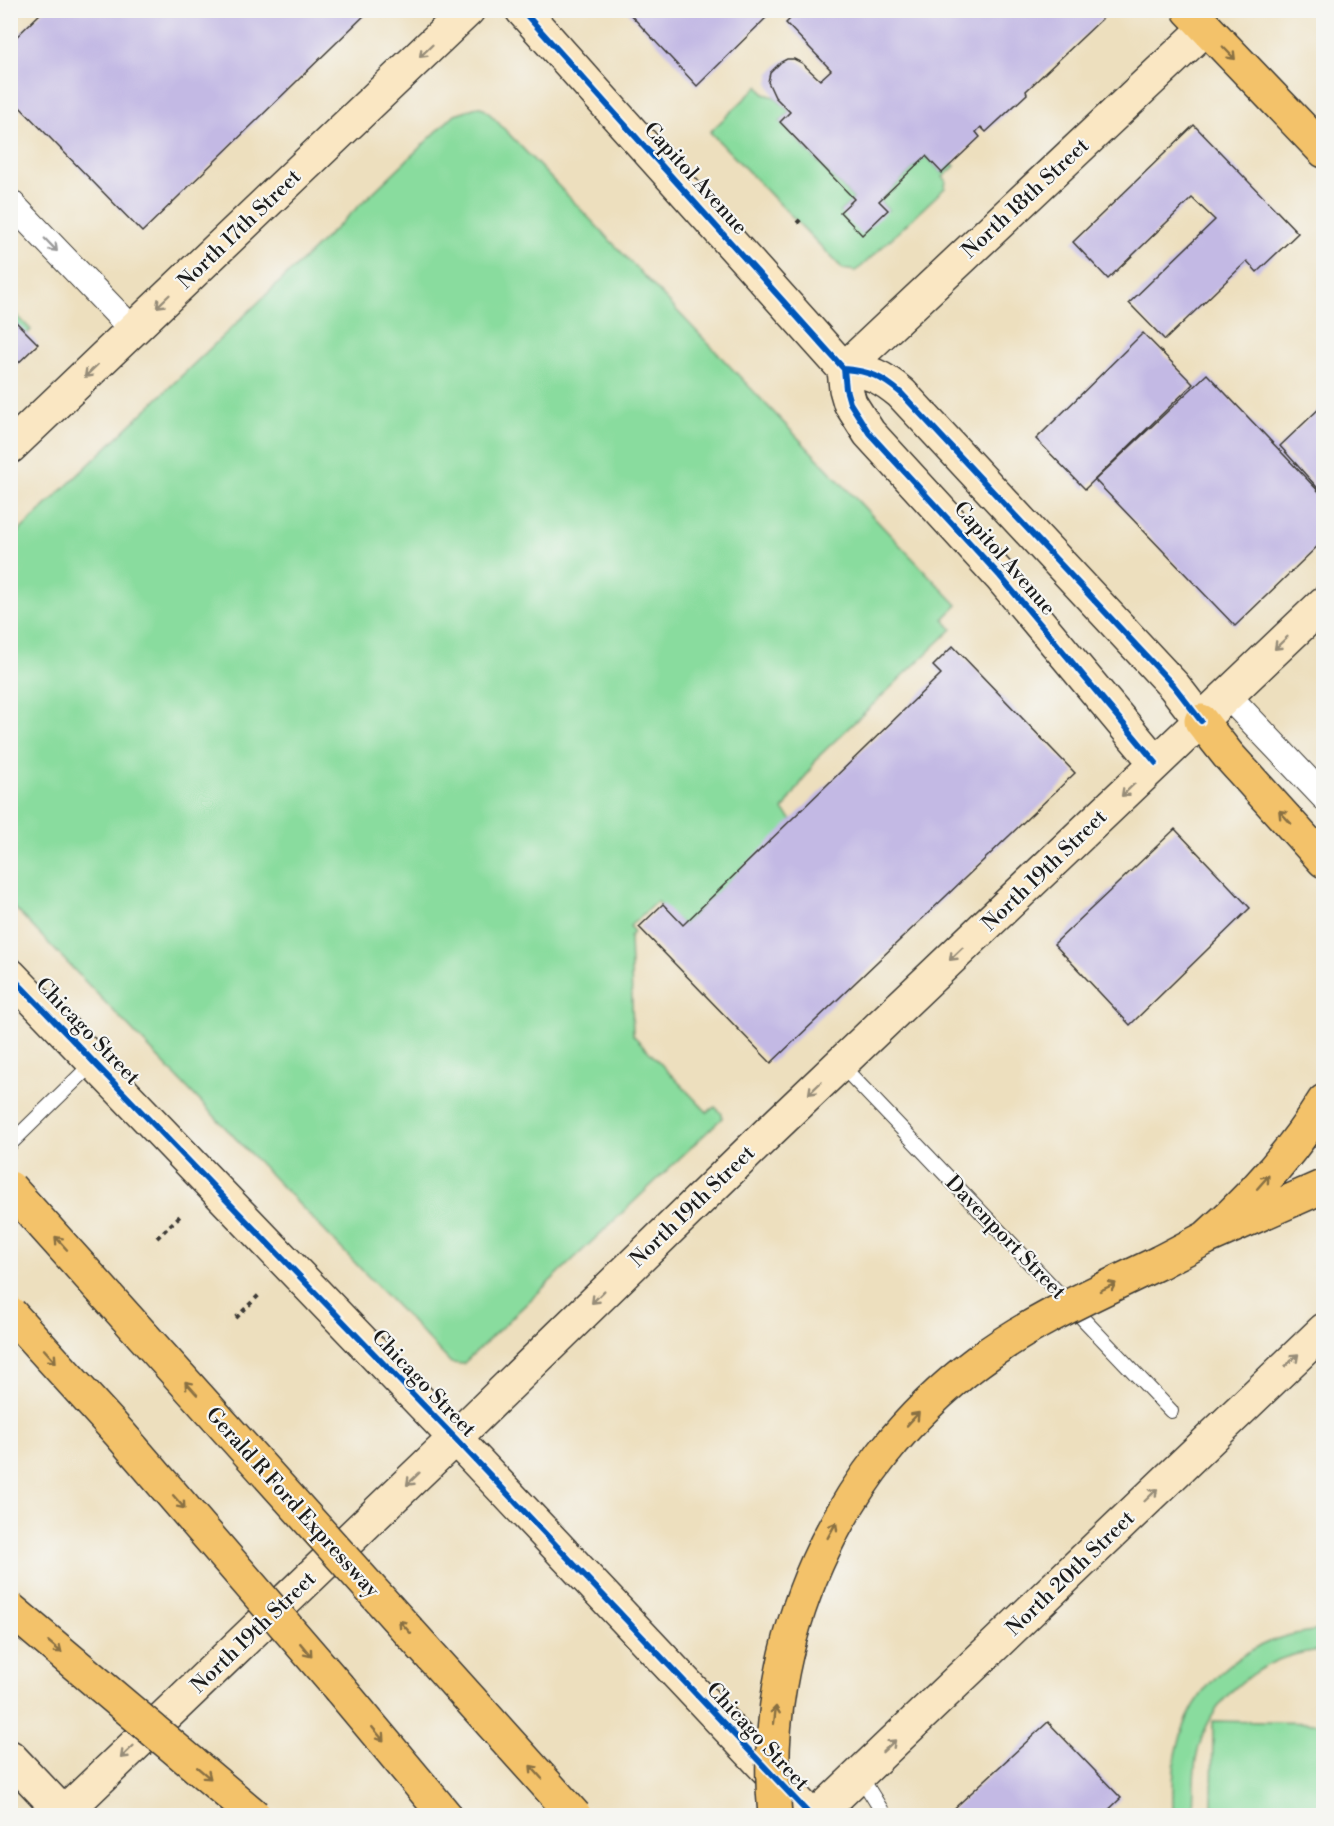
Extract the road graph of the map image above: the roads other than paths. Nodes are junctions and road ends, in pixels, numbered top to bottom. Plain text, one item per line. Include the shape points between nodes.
1 (468, 10) edge
2 (522, 10) edge
3 (1198, 19) edge
4 (1323, 151) edge
5 (10, 202) edge
6 (133, 330) junction
7 (844, 369) junction
8 (10, 447) edge
9 (1323, 603) edge
10 (1227, 695) junction
11 (1201, 721) junction
12 (1156, 764) junction
13 (1323, 797) edge
14 (1323, 861) edge
15 (10, 975) edge
16 (94, 1062) junction
17 (840, 1064) junction
18 (1323, 1101) edge
19 (10, 1144) edge
20 (1323, 1186) edge
21 (10, 1188) edge
22 (1206, 1238) junction
23 (10, 1313) edge
24 (1323, 1330) edge
25 (1171, 1411) dead end
26 (455, 1438) junction
27 (10, 1609) edge
28 (10, 1757) edge
29 (859, 1774) junction
30 (64, 1815) edge
31 (255, 1815) edge
32 (446, 1815) edge
33 (575, 1815) edge
34 (775, 1815) edge
35 (811, 1815) edge
36 (816, 1815) edge
37 (885, 1815) edge

1 -> 6 street, North 17th Street
2 - 7 street, Capitol Avenue
3 -> 4 highway
3 - 7 street, North 18th Street
5 -> 6 street
6 -> 8 street, North 17th Street
7 - 11 street, Capitol Avenue via 878,376 901,393 1174,686
7 - 12 street, Capitol Avenue via 849,402 869,433 1013,590
9 -> 10 street, North 19th Street
10 - 11 street, North 19th Street
10 - 13 street
11 - 12 street, North 19th Street
14 -> 11 highway
12 -> 17 street, North 19th Street
15 - 16 street, Chicago Street
16 - 19 lane
16 - 26 street, Chicago Street
17 - 25 lane, Davenport Street
17 -> 26 street, North 19th Street
22 -> 18 highway via 1262,1183
20 - 22 highway
33 -> 21 highway, Gerald R Ford Expressway, bridge
34 -> 22 highway, bridge via 773,1733 789,1642 814,1566 861,1482 919,1412 1012,1337
23 -> 32 highway, bridge via 228,1557
29 -> 24 street, North 20th Street
26 -> 30 street, North 19th Street
26 - 35 street, Chicago Street
27 -> 31 highway, bridge
28 - 30 street
29 - 36 street, North 20th Street
29 - 37 lane

